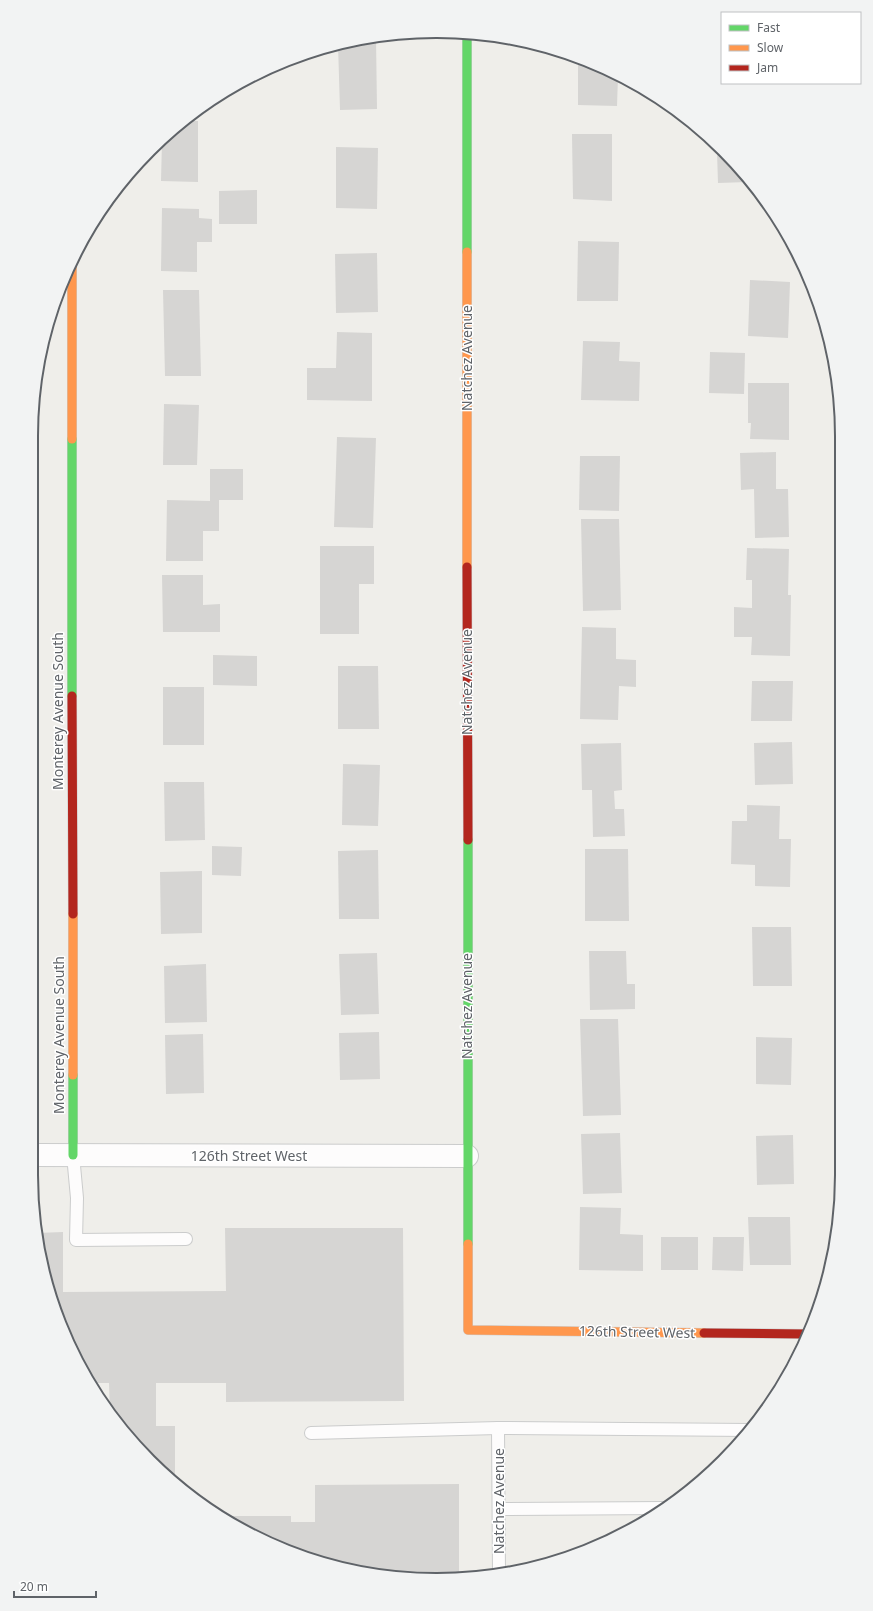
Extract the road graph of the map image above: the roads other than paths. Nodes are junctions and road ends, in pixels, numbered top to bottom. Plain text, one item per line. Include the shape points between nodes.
1 (467, 39) edge
2 (72, 275) edge
3 (38, 1155) edge
4 (73, 1155) junction
5 (467, 1156) junction
6 (186, 1239) dead end
7 (468, 1330) joint
8 (802, 1334) edge
9 (498, 1428) junction
10 (742, 1430) edge
11 (311, 1433) dead end
12 (655, 1508) edge
13 (499, 1509) junction
14 (499, 1568) edge

1 - 5 street, Natchez Avenue
2 - 4 street, Monterey Avenue South
3 - 4 street, 126th Street West
4 - 5 street, 126th Street West
4 - 6 lane via 76,1240
5 - 7 street, Natchez Avenue
7 - 8 street, 126th Street West
9 - 10 lane
9 - 11 lane
9 - 13 lane, Natchez Avenue
12 - 13 lane
13 - 14 lane, Natchez Avenue

